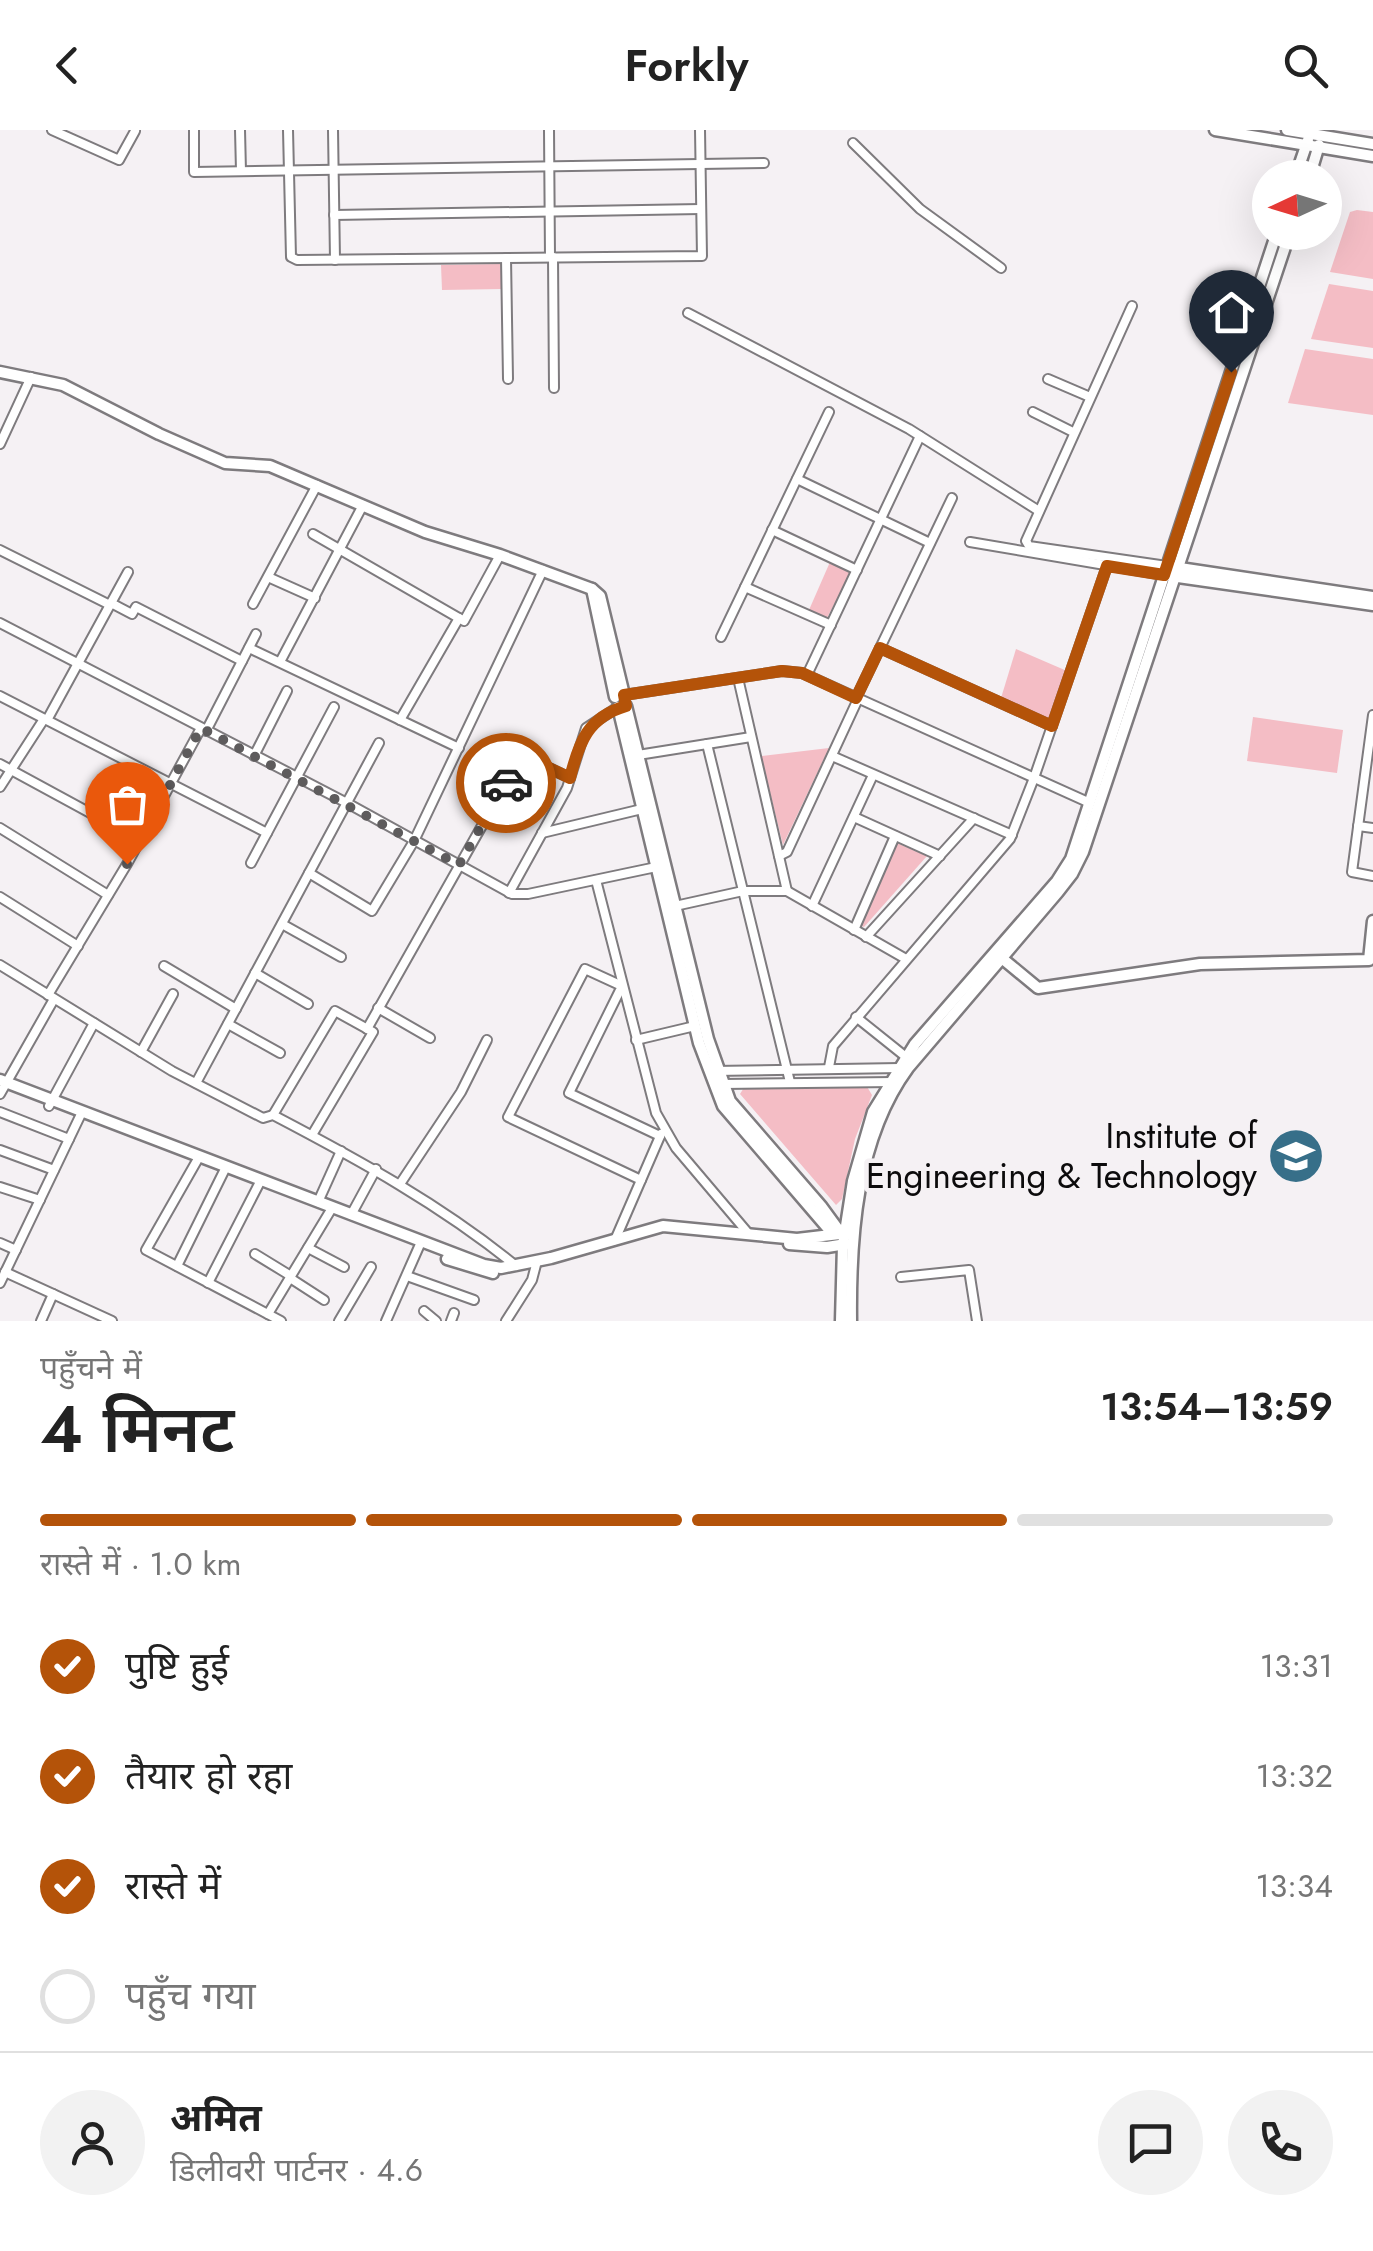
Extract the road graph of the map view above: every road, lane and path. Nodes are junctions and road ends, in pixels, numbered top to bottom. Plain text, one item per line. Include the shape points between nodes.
1 (52, 130) edge
2 (194, 130) edge
3 (240, 130) edge
4 (288, 130) edge
5 (332, 130) edge
6 (548, 130) edge
7 (700, 130) edge
8 (1215, 130) edge
9 (1286, 130) edge
10 (135, 131) edge
11 (1315, 137) edge
12 (853, 142) dead end
13 (1373, 144) edge
14 (1373, 156) edge
15 (1304, 160) edge
16 (764, 163) dead end
17 (701, 164) junction
18 (549, 166) junction
19 (333, 169) junction
20 (241, 170) junction
21 (289, 170) junction
22 (702, 209) junction
23 (550, 211) junction
24 (334, 214) junction
25 (1271, 250) edge
26 (1284, 250) edge
27 (552, 257) junction
28 (506, 258) junction
29 (335, 260) junction
30 (1001, 268) dead end
31 (1132, 306) dead end
32 (688, 313) dead end
33 (0, 372) edge
34 (31, 377) junction
35 (508, 379) dead end
36 (1048, 379) dead end
37 (554, 388) dead end
38 (1090, 396) junction
39 (829, 412) dead end
40 (1033, 412) dead end
41 (1074, 432) junction
42 (920, 436) junction
43 (0, 444) edge
44 (797, 479) junction
45 (317, 485) junction
46 (952, 498) dead end
47 (363, 506) junction
48 (1039, 511) junction
49 (881, 519) junction
50 (772, 530) junction
51 (313, 534) dead end
52 (970, 542) dead end
53 (930, 543) junction
54 (0, 550) edge
55 (341, 550) junction
56 (500, 555) junction
57 (1107, 566) junction
58 (543, 570) junction
59 (857, 570) junction
60 (1172, 571) junction
61 (128, 572) dead end
62 (268, 577) junction
63 (745, 587) junction
64 (1373, 596) edge
65 (314, 598) junction
66 (111, 604) junction
67 (253, 604) dead end
68 (1373, 605) edge
69 (459, 618) junction
70 (0, 624) edge
71 (831, 625) junction
72 (256, 634) dead end
73 (721, 637) dead end
74 (249, 648) junction
75 (880, 648) junction
76 (242, 661) junction
77 (280, 662) junction
78 (79, 665) junction
79 (807, 676) junction
80 (738, 678) junction
81 (288, 691) dead end
82 (0, 696) edge
83 (857, 698) junction
84 (621, 701) junction
85 (334, 708) dead end
86 (1373, 716) edge
87 (46, 719) junction
88 (400, 720) junction
89 (1052, 726) junction
90 (203, 730) junction
91 (751, 737) junction
92 (379, 743) dead end
93 (707, 744) junction
94 (458, 748) junction
95 (638, 755) junction
96 (254, 756) junction
97 (832, 756) junction
98 (0, 764) edge
99 (10, 770) junction
100 (874, 774) junction
101 (296, 777) junction
102 (570, 778) junction
103 (1034, 778) junction
104 (1369, 779) edge
105 (171, 783) junction
106 (0, 787) edge
107 (347, 804) junction
108 (1094, 806) junction
109 (642, 809) junction
110 (854, 817) junction
111 (974, 818) junction
112 (1358, 826) junction
113 (0, 828) edge
114 (1373, 828) edge
115 (542, 833) junction
116 (266, 834) junction
117 (1012, 835) junction
118 (896, 836) junction
119 (140, 840) junction
120 (414, 840) junction
121 (779, 856) junction
122 (940, 856) junction
123 (251, 863) dead end
124 (459, 865) junction
125 (661, 866) junction
126 (309, 873) junction
127 (1373, 876) edge
128 (596, 880) junction
129 (743, 891) junction
130 (787, 891) junction
131 (509, 893) junction
132 (108, 896) junction
133 (0, 898) edge
134 (676, 906) junction
135 (812, 906) junction
136 (1373, 921) edge
137 (282, 924) junction
138 (854, 930) junction
139 (866, 937) junction
140 (78, 946) junction
141 (998, 955) junction
142 (341, 956) dead end
143 (906, 959) junction
144 (0, 966) edge
145 (164, 966) dead end
146 (255, 973) junction
147 (622, 986) junction
148 (173, 994) dead end
149 (51, 997) junction
150 (308, 1004) dead end
151 (378, 1008) junction
152 (236, 1009) junction
153 (856, 1016) junction
154 (94, 1023) junction
155 (228, 1024) junction
156 (696, 1026) junction
157 (367, 1029) junction
158 (430, 1038) dead end
159 (487, 1040) dead end
160 (636, 1040) junction
161 (141, 1052) junction
162 (280, 1052) dead end
163 (904, 1064) junction
164 (829, 1067) junction
165 (789, 1068) junction
166 (715, 1071) junction
167 (790, 1082) junction
168 (894, 1082) junction
169 (196, 1083) junction
170 (720, 1084) junction
171 (2, 1086) edge
172 (50, 1103) junction
173 (0, 1112) edge
174 (81, 1115) junction
175 (273, 1116) junction
176 (662, 1131) junction
177 (312, 1136) junction
178 (70, 1138) junction
179 (0, 1150) edge
180 (341, 1151) junction
181 (198, 1160) junction
182 (376, 1169) junction
183 (54, 1170) junction
184 (225, 1170) junction
185 (641, 1180) junction
186 (260, 1183) junction
187 (400, 1184) junction
188 (0, 1187) edge
189 (40, 1200) junction
190 (318, 1202) junction
191 (330, 1210) junction
192 (351, 1215) junction
193 (680, 1228) junction
194 (748, 1233) junction
195 (844, 1236) junction
196 (614, 1240) junction
197 (812, 1242) junction
198 (0, 1243) edge
199 (419, 1245) junction
200 (308, 1248) junction
201 (16, 1250) junction
202 (585, 1251) junction
203 (255, 1254) dead end
204 (537, 1264) junction
205 (177, 1266) junction
206 (516, 1266) junction
207 (344, 1267) dead end
208 (371, 1267) dead end
209 (6, 1272) junction
210 (407, 1276) junction
211 (290, 1277) junction
212 (900, 1277) dead end
213 (208, 1282) junction
214 (0, 1283) edge
215 (53, 1294) junction
216 (324, 1300) dead end
217 (474, 1300) dead end
218 (424, 1311) dead end
219 (268, 1314) junction
220 (105, 1320) edge
221 (42, 1321) edge
222 (280, 1321) edge
223 (339, 1321) edge
224 (386, 1321) edge
225 (436, 1321) edge
226 (506, 1321) edge
227 (841, 1321) edge
228 (851, 1321) edge
229 (978, 1321) edge

1 - 10 street via 119,160
2 - 20 street via 194,172
3 - 20 street
4 - 21 street
5 - 19 street
6 - 18 street
7 - 17 street
8 - 11 street
9 - 11 street
11 - 13 street
11 - 14 street
11 - 15 street
12 - 30 street via 920,208
16 - 17 street
17 - 18 street
17 - 22 street
18 - 19 street
18 - 23 street
19 - 21 street
19 - 24 street
20 - 21 street
21 - 29 street via 291,257
22 - 23 street
22 - 27 street via 702,256
23 - 24 street
23 - 27 street
24 - 29 street
25 - 60 street
26 - 60 street
27 - 28 street
27 - 37 street
28 - 29 street
28 - 35 street
31 - 38 street
32 - 42 street
33 - 34 street
34 - 43 street
34 - 45 street via 63,385 225,463 270,466
36 - 38 street
38 - 41 street
39 - 44 street
40 - 41 street
41 - 48 street
42 - 48 street
42 - 49 street
44 - 49 street
44 - 50 street
45 - 47 street
45 - 62 street
46 - 53 street
47 - 55 street
47 - 56 street
48 - 60 street via 1029,546
49 - 53 street
49 - 59 street
50 - 59 street
50 - 63 street
51 - 55 street
52 - 57 street
53 - 75 street
54 - 66 street
55 - 65 street
55 - 69 street
56 - 58 street
56 - 69 street via 464,622
57 - 60 street
57 - 89 street
58 - 84 street via 592,590
58 - 94 street
59 - 71 street
60 - 64 street
60 - 68 street
60 - 108 street
61 - 66 street
62 - 65 street
62 - 67 street
63 - 71 street
63 - 73 street
65 - 77 street
66 - 76 street via 132,614 136,606
66 - 78 street
69 - 88 street
70 - 78 street
71 - 79 street
72 - 74 street
74 - 76 street
74 - 77 street
75 - 83 street
75 - 89 street
76 - 90 street
77 - 88 street
78 - 87 street
78 - 90 street
79 - 80 street via 782,671
79 - 83 street
80 - 84 street
80 - 91 street
81 - 96 street
82 - 87 street
83 - 97 street
83 - 103 street
84 - 95 street
84 - 102 street via 586,728
84 - 109 street
85 - 101 street
86 - 104 street
87 - 99 street
87 - 105 street
88 - 94 street
89 - 103 street
90 - 96 street
90 - 105 street
91 - 93 street
91 - 121 street
92 - 107 street
93 - 95 street
93 - 129 street
94 - 120 street
95 - 125 street
96 - 101 street
97 - 100 street
97 - 121 street via 787,852
98 - 99 street
99 - 106 street
99 - 119 street
100 - 110 street
100 - 111 street
101 - 107 street
101 - 116 street
102 - 115 street
102 - 124 street via 522,755
103 - 108 street
103 - 117 street
104 - 112 street
105 - 116 street
105 - 119 street
107 - 120 street
107 - 126 street
108 - 141 street via 1072,874
109 - 115 street
109 - 125 street
110 - 118 street
110 - 135 street
111 - 117 street
111 - 122 street
112 - 114 street
112 - 127 street via 1352,872
113 - 132 street
115 - 131 street
116 - 123 street
117 - 143 street
118 - 122 street
118 - 138 street
119 - 132 street
120 - 124 street
120 - 126 street via 372,911
121 - 130 street
122 - 139 street
124 - 131 street
124 - 151 street
125 - 128 street
125 - 134 street
125 - 156 street
126 - 137 street
128 - 131 street
128 - 147 street
129 - 130 street
129 - 134 street
129 - 165 street
130 - 135 street
132 - 140 street
133 - 140 street
134 - 166 street
135 - 138 street
136 - 141 street via 1369,960 1200,964 1038,988
137 - 142 street
137 - 146 street
138 - 139 street
139 - 143 street
140 - 149 street
141 - 163 street
143 - 153 street
144 - 149 street
145 - 152 street
146 - 150 street
146 - 152 street
147 - 160 street
147 - 176 street via 568,1094
147 - 185 street via 585,969 508,1116
148 - 161 street
149 - 154 street
149 - 171 street
151 - 157 street
151 - 158 street
152 - 155 street
153 - 163 street
153 - 164 street via 833,1046
154 - 161 street
154 - 172 street
155 - 162 street
155 - 169 street
156 - 160 street
156 - 166 street
157 - 175 street via 334,1011
157 - 177 street via 373,1032
159 - 187 street
160 - 176 street
161 - 169 street
163 - 164 street
163 - 168 street
164 - 165 street
165 - 166 street
165 - 167 street
166 - 170 street
167 - 168 street
167 - 170 street
168 - 195 street via 863,1139
169 - 175 street via 263,1118
170 - 195 street
171 - 172 street
172 - 174 street
173 - 178 street
174 - 178 street
174 - 181 street
175 - 177 street
176 - 185 street
176 - 194 street
177 - 180 street
178 - 183 street
179 - 183 street
180 - 182 street
180 - 190 street
181 - 184 street
181 - 205 street via 146,1250
182 - 187 street
182 - 192 street
183 - 189 street
184 - 186 street
184 - 205 street
185 - 196 street
186 - 190 street
186 - 191 street
186 - 213 street
187 - 206 street
188 - 189 street
189 - 201 street
190 - 191 street
191 - 192 street
191 - 199 street
191 - 200 street
192 - 199 street
193 - 194 street
193 - 196 street via 663,1226
193 - 197 street
193 - 202 street
194 - 197 street
195 - 197 street
195 - 227 street
195 - 228 street
196 - 202 street
198 - 201 street
199 - 204 street via 479,1271 506,1274
199 - 206 street via 484,1266
199 - 210 street
200 - 207 street
200 - 211 street
201 - 209 street
202 - 204 street
203 - 211 street
204 - 206 street
204 - 226 street
205 - 213 street
208 - 223 street
209 - 214 street
209 - 215 street
210 - 217 street
210 - 224 street
211 - 216 street
211 - 219 street
212 - 229 street via 969,1270
213 - 219 street
215 - 220 street
215 - 221 street
218 - 225 street
219 - 222 street

